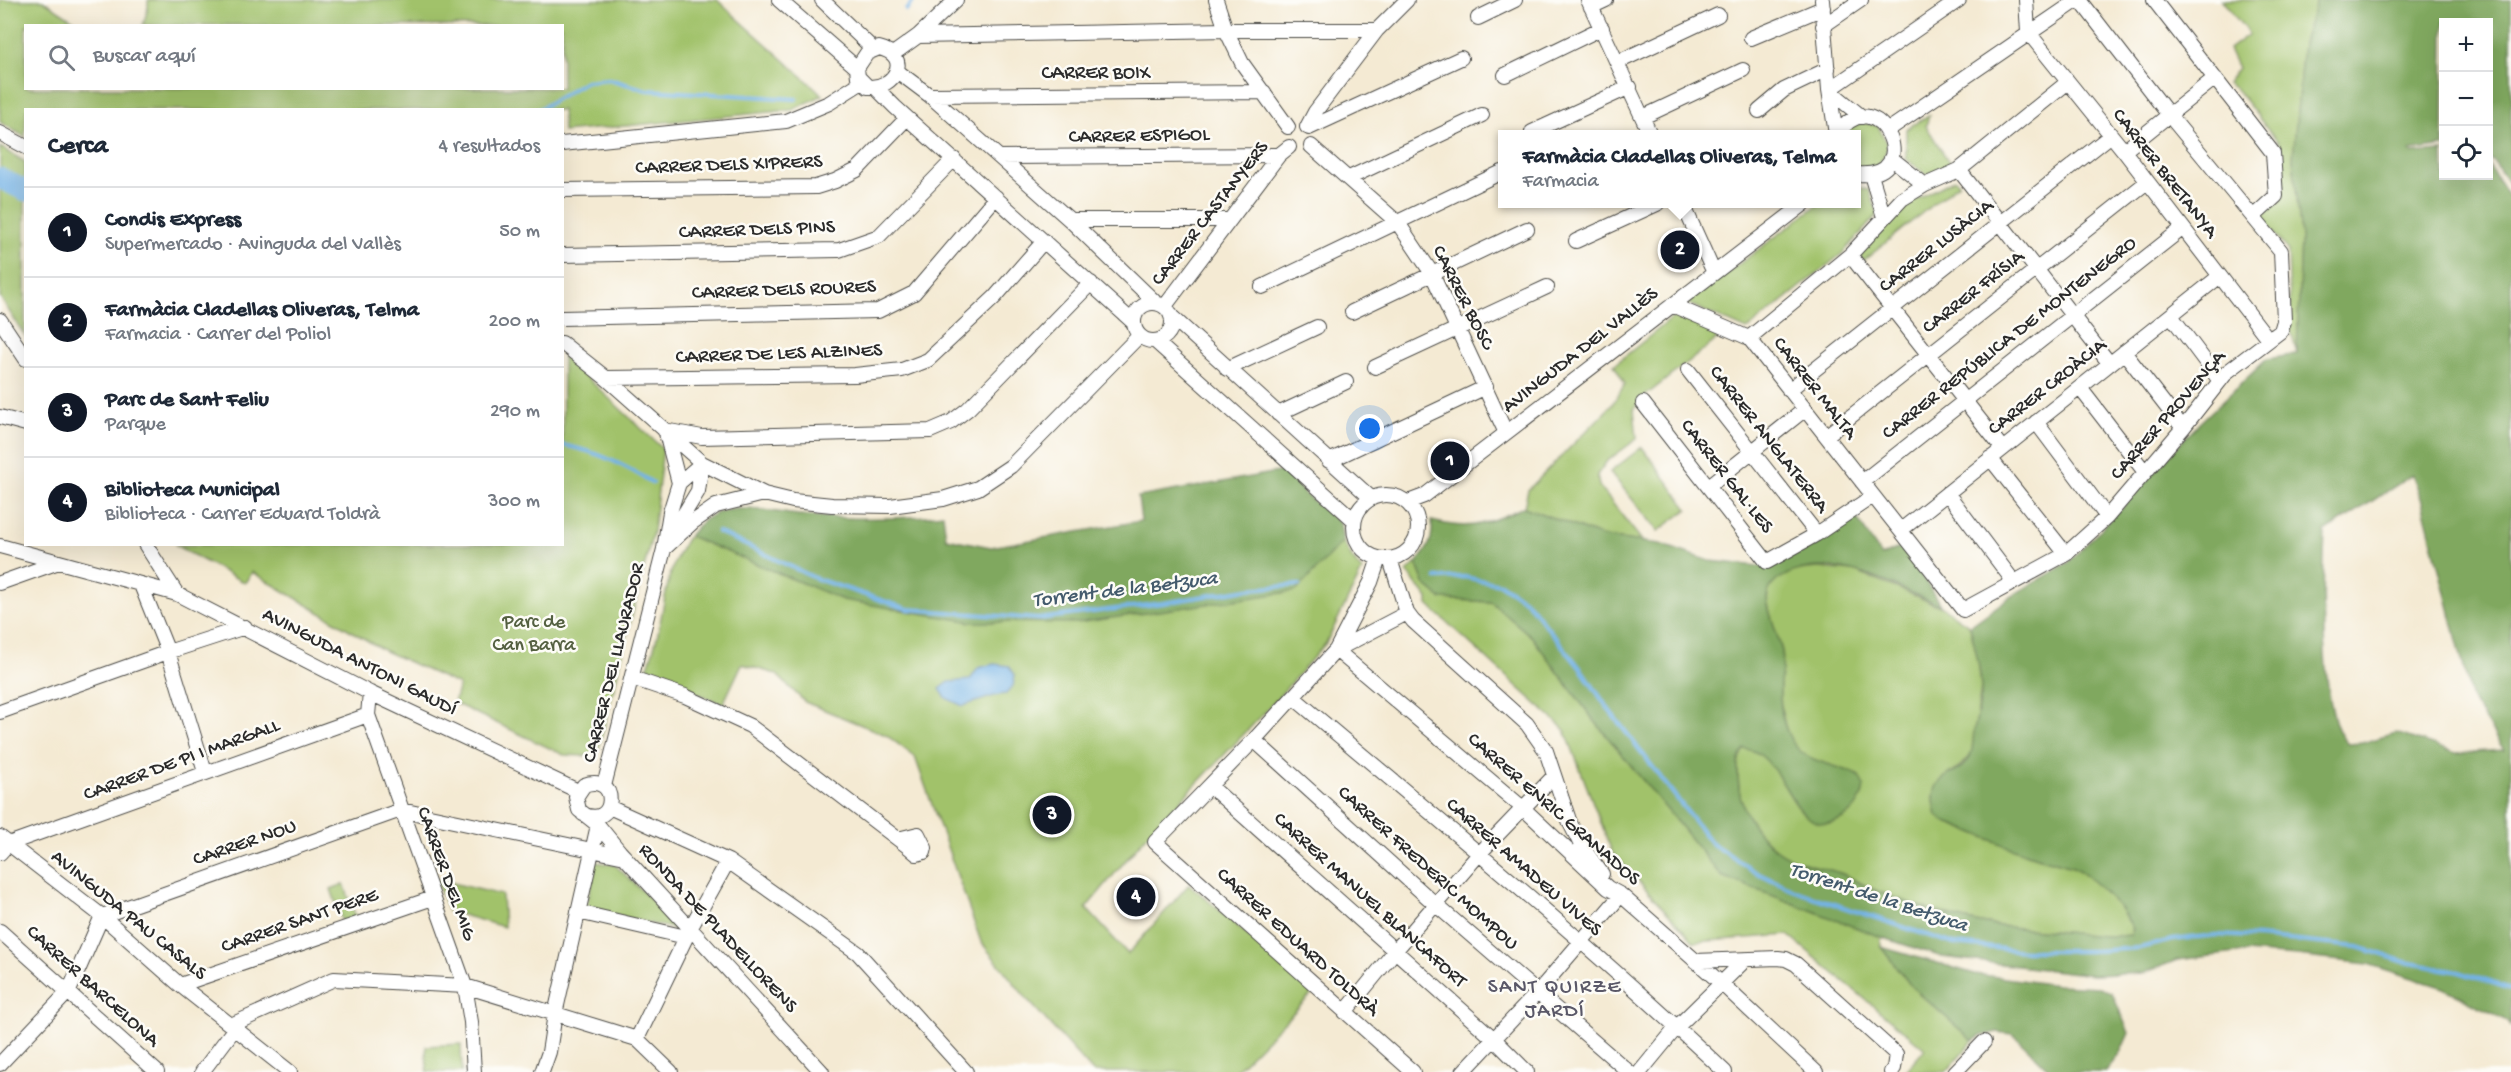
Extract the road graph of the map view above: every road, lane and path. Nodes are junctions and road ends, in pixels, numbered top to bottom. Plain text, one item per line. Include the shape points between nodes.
1 (779, 0) edge
2 (822, 0) edge
3 (956, 0) edge
4 (1216, 0) edge
5 (1407, 0) edge
6 (1515, 0) edge
7 (1606, 0) edge
8 (1861, 0) edge
9 (1959, 0) edge
10 (2026, 0) edge
11 (2079, 0) edge
12 (2154, 0) edge
13 (1590, 3) edge
14 (1822, 4) edge
15 (1718, 15) dead end
16 (1478, 18) dead end
17 (1823, 26) junction
18 (1602, 28) junction
19 (1226, 30) junction
20 (1377, 30) junction
21 (2028, 32) junction
22 (918, 36) junction
23 (1751, 38) dead end
24 (873, 49) junction
25 (893, 54) junction
26 (1461, 58) dead end
27 (1618, 62) junction
28 (856, 68) junction
29 (1827, 69) junction
30 (1743, 70) dead end
31 (897, 71) junction
32 (1505, 75) dead end
33 (2215, 78) junction
34 (2068, 82) junction
35 (869, 85) junction
36 (1630, 87) junction
37 (1829, 90) junction
38 (1264, 92) junction
39 (929, 95) junction
40 (1759, 111) dead end
41 (1482, 115) dead end
42 (2169, 115) junction
43 (1643, 117) junction
44 (1862, 117) junction
45 (907, 118) junction
46 (1288, 127) junction
47 (1308, 127) junction
48 (1536, 130) edge
49 (1648, 130) edge
50 (1836, 130) edge
51 (1840, 130) edge
52 (1888, 130) junction
53 (0, 133) edge
54 (2110, 136) junction
55 (564, 144) edge
56 (24, 146) edge
57 (1311, 146) junction
58 (1284, 151) junction
59 (2124, 151) junction
60 (999, 157) junction
61 (1891, 158) junction
62 (954, 159) junction
63 (1959, 170) junction
64 (1498, 174) edge
65 (1864, 174) edge
66 (1349, 178) junction
67 (2146, 182) junction
68 (1925, 185) junction
69 (564, 190) edge
70 (996, 197) junction
71 (1648, 208) edge
72 (1685, 208) edge
73 (1799, 208) edge
74 (1884, 217) junction
75 (2253, 217) junction
76 (1070, 220) junction
77 (1230, 220) junction
78 (1398, 223) junction
79 (2000, 223) junction
80 (2183, 228) junction
81 (1527, 229) dead end
82 (1044, 241) junction
83 (1576, 242) dead end
84 (564, 255) edge
85 (1850, 255) junction
86 (2036, 269) junction
87 (1714, 273) junction
88 (1432, 275) junction
89 (2220, 276) junction
90 (1091, 283) junction
91 (1262, 287) dead end
92 (1547, 287) dead end
93 (1672, 305) junction
94 (1164, 308) junction
95 (1890, 308) junction
96 (1352, 312) dead end
97 (2072, 315) junction
98 (2172, 316) junction
99 (564, 318) edge
100 (0, 320) edge
101 (1133, 322) junction
102 (1317, 327) dead end
103 (1458, 330) junction
104 (1139, 336) junction
105 (1749, 338) junction
106 (1155, 340) junction
107 (2269, 340) junction
108 (564, 346) edge
109 (2124, 352) junction
110 (1927, 354) junction
111 (24, 356) edge
112 (2110, 364) junction
113 (1375, 367) dead end
114 (1227, 369) junction
115 (1688, 370) dead end
116 (606, 378) junction
117 (2220, 381) junction
118 (1346, 382) dead end
119 (1486, 387) junction
120 (2080, 388) junction
121 (1789, 390) junction
122 (1964, 400) junction
123 (1642, 404) dead end
124 (1804, 410) junction
125 (1278, 414) junction
126 (0, 417) edge
127 (2036, 422) junction
128 (24, 423) edge
129 (2183, 428) junction
130 (665, 432) junction
131 (1506, 433) junction
132 (1826, 436) junction
133 (2002, 448) junction
134 (1752, 452) junction
135 (1990, 458) junction
136 (1329, 461) junction
137 (702, 463) junction
138 (2145, 472) junction
139 (1863, 482) junction
140 (679, 483) junction
141 (1709, 486) junction
142 (1947, 493) junction
143 (764, 494) junction
144 (1873, 496) junction
145 (1371, 498) junction
146 (1408, 502) junction
147 (2108, 516) junction
148 (1354, 519) junction
149 (1901, 530) junction
150 (1817, 534) junction
151 (0, 546) edge
152 (146, 546) edge
153 (664, 549) junction
154 (2066, 554) junction
155 (1384, 559) junction
156 (59, 562) junction
157 (2014, 582) junction
158 (0, 583) edge
159 (141, 585) junction
160 (177, 594) junction
161 (1963, 610) joint
162 (1407, 613) junction
163 (245, 627) junction
164 (1336, 650) junction
165 (168, 652) junction
166 (632, 678) junction
167 (370, 693) junction
168 (1293, 697) junction
169 (0, 712) edge
170 (368, 715) junction
171 (1254, 740) junction
172 (205, 772) junction
173 (1554, 776) junction
174 (604, 786) junction
175 (1210, 786) junction
176 (578, 791) junction
177 (609, 807) junction
178 (1524, 809) junction
179 (401, 810) junction
180 (583, 814) junction
181 (598, 825) junction
182 (898, 839) dead end
183 (3, 844) edge
184 (592, 850) junction
185 (1479, 854) junction
186 (625, 857) junction
187 (728, 861) junction
188 (1621, 895) junction
189 (433, 897) junction
190 (1435, 904) junction
191 (578, 912) junction
192 (102, 916) junction
193 (0, 931) edge
194 (689, 932) junction
195 (1580, 943) junction
196 (1395, 951) junction
197 (1745, 960) junction
198 (1695, 961) junction
199 (1722, 984) junction
200 (180, 985) junction
201 (465, 986) junction
202 (69, 991) junction
203 (1537, 993) junction
204 (1345, 1012) junction
205 (555, 1014) junction
206 (233, 1027) junction
207 (1677, 1027) junction
208 (637, 1039) junction
209 (1494, 1039) junction
210 (1984, 1042) dead end
211 (0, 1065) edge
212 (5, 1072) edge
213 (157, 1072) edge
214 (202, 1072) edge
215 (290, 1072) edge
216 (474, 1072) edge
217 (542, 1072) edge
218 (671, 1072) edge
219 (822, 1072) edge
220 (966, 1072) edge
221 (1413, 1072) edge
222 (1463, 1072) edge
223 (1527, 1072) edge
224 (1629, 1072) edge
225 (1640, 1072) edge
226 (1725, 1072) edge
227 (1816, 1072) edge
228 (1891, 1072) edge
229 (1955, 1072) edge

1 - 28 street
2 - 24 street
3 - 22 street
4 - 19 street
5 - 20 street
6 - 16 street
7 - 13 street
8 - 17 street
9 - 37 street
10 - 21 street
11 - 21 street
11 - 42 street, CARRER PROVENÇA
12 - 33 street
13 - 18 street
14 - 17 street
14 - 23 street
15 - 27 street
17 - 29 street
18 - 27 street
18 - 32 street
19 - 20 street
19 - 22 street
19 - 38 street via 1242,63
20 - 47 street
21 - 34 street, CARRER BRETANYA
21 - 52 street
22 - 25 street
24 - 25 street
24 - 28 street
25 - 31 street
26 - 47 street
27 - 36 street
28 - 35 street via 858,77
29 - 37 street
29 - 40 street via 1784,90
30 - 43 street
31 - 35 street via 892,78
31 - 39 street
33 - 42 street
33 - 75 street via 2273,153 2276,196
34 - 54 street, CARRER BRETANYA
34 - 63 street
35 - 45 street
35 - 55 street via 786,121
36 - 43 street
36 - 48 street
37 - 44 street
37 - 50 street
38 - 39 street, CARRER BOIX
38 - 46 street
39 - 60 street
41 - 66 street
42 - 59 street
42 - 75 street, CARRER PROVENÇA
43 - 49 street
44 - 51 street
44 - 52 street via 1878,121
45 - 62 street
45 - 69 street, CARRER DELS XIPRERS via 857,170 816,187
46 - 47 street
46 - 58 street
47 - 57 street via 1313,134
52 - 61 street via 1893,148
53 - 56 street
54 - 59 street, CARRER BRETANYA
54 - 79 street, CARRER LUSÀCIA
57 - 58 street via 1304,151
57 - 66 street, CARRER BOSC
58 - 60 street, CARRER ESPIGOL
58 - 77 street, CARRER CASTANYERS
59 - 67 street, CARRER BRETANYA
60 - 76 street
61 - 65 street via 1880,171
61 - 68 street
62 - 70 street
62 - 84 street, CARRER DELS PINS via 879,236 839,250
63 - 68 street
63 - 79 street
64 - 78 street
65 - 74 street
66 - 78 street, CARRER BOSC
67 - 80 street, CARRER BRETANYA
67 - 86 street, CARRER FRÍSIA
68 - 74 street via 1902,199
70 - 82 street
70 - 99 street, CARRER DELS ROURES via 914,293 878,311
71 - 83 street
72 - 87 street
73 - 87 street, AVINGUDA DEL VALLÈS
74 - 85 street
75 - 107 street, CARRER PROVENÇA via 2281,250 2284,321 2281,330
76 - 77 street
76 - 94 street
77 - 94 street, CARRER CASTANYERS
78 - 88 street, CARRER BOSC
78 - 91 street
79 - 86 street
79 - 95 street, CARRER LUSÀCIA
80 - 89 street, CARRER BRETANYA
80 - 97 street, CARRER REPÚBLICA DE MONTENEGRO
81 - 88 street
82 - 90 street
82 - 116 street, CARRER DE LES ALZINES via 995,297 928,360 902,370 855,375
85 - 95 street
85 - 105 street
86 - 97 street
86 - 110 street, CARRER FRÍSIA
87 - 93 street, AVINGUDA DEL VALLÈS
88 - 96 street
88 - 103 street, CARRER BOSC
89 - 98 street, CARRER CROÀCIA
89 - 107 street, CARRER BRETANYA
90 - 101 street
90 - 130 street via 968,409 930,431 702,437
92 - 103 street
93 - 105 street, CARRER MALTA
93 - 131 street, AVINGUDA DEL VALLÈS
94 - 101 street via 1141,306
94 - 106 street via 1172,324 1168,334
94 - 114 street
95 - 110 street
95 - 121 street, CARRER LUSÀCIA
97 - 112 street
97 - 122 street, CARRER REPÚBLICA DE MONTENEGRO
98 - 109 street, CARRER CROÀCIA
98 - 117 street
100 - 111 street
101 - 104 street
102 - 114 street
103 - 113 street
103 - 119 street, CARRER BOSC
104 - 106 street
104 - 143 street via 1011,466 978,488 943,500 890,506 832,505
105 - 121 street, CARRER MALTA
106 - 148 street
107 - 117 street, CARRER PROVENÇA
108 - 116 street
109 - 112 street, CARRER CROÀCIA
109 - 129 street
110 - 122 street
110 - 132 street, CARRER FRÍSIA
112 - 120 street, CARRER CROÀCIA
114 - 125 street
115 - 134 street, CARRER ANGLATERRA
116 - 130 street
117 - 129 street, CARRER PROVENÇA
118 - 125 street
119 - 131 street, CARRER BOSC
119 - 136 street
120 - 127 street, CARRER CROÀCIA
120 - 138 street
121 - 124 street, CARRER MALTA
122 - 133 street
122 - 139 street, CARRER REPÚBLICA DE MONTENEGRO
123 - 141 street, CARRER GAL·LES
124 - 132 street, CARRER MALTA
124 - 134 street
125 - 136 street
126 - 128 street
127 - 133 street, CARRER CROÀCIA
127 - 147 street
129 - 138 street, CARRER PROVENÇA
130 - 137 street
130 - 140 street
131 - 146 street, AVINGUDA DEL VALLÈS via 1424,496
132 - 139 street, CARRER MALTA
133 - 135 street, CARRER CROÀCIA
134 - 141 street
134 - 150 street, CARRER ANGLATERRA
135 - 142 street, CARRER CROÀCIA
135 - 154 street
136 - 145 street
137 - 140 street
137 - 143 street
137 - 153 street, CARRER DEL LLAURADOR via 698,491
138 - 147 street, CARRER PROVENÇA
139 - 144 street, CARRER MALTA
140 - 153 street, CARRER DEL LLAURADOR
141 - 150 street, CARRER GAL·LES via 1767,562
142 - 149 street, CARRER CROÀCIA
142 - 157 street
143 - 153 street, CARRER DEL LLAURADOR via 716,506
144 - 149 street, CARRER MALTA
144 - 150 street, CARRER GAL·LES
145 - 146 street via 1390,495
145 - 148 street
146 - 155 street via 1418,521 1415,542 1400,556
147 - 154 street, CARRER PROVENÇA
148 - 155 street via 1355,538 1360,546
149 - 161 street, CARRER MALTA
151 - 156 street, AVINGUDA ANTONI GAUDÍ
152 - 160 street
153 - 166 street, CARRER DEL LLAURADOR
154 - 157 street, CARRER PROVENÇA
155 - 162 street
155 - 164 street
156 - 158 street
156 - 159 street, AVINGUDA ANTONI GAUDÍ
157 - 161 street, CARRER PROVENÇA
159 - 160 street, AVINGUDA ANTONI GAUDÍ
159 - 165 street
160 - 163 street, AVINGUDA ANTONI GAUDÍ
162 - 164 street
162 - 173 street via 1527,724 1546,751
163 - 165 street
163 - 167 street, AVINGUDA ANTONI GAUDÍ
164 - 168 street
164 - 178 street, CARRER ENRIC GRANADOS
165 - 169 street
165 - 172 street
166 - 174 street, CARRER DEL LLAURADOR
166 - 182 street via 685,696 750,726
167 - 170 street, CARRER DEL MIG
167 - 176 street, AVINGUDA ANTONI GAUDÍ
168 - 171 street
168 - 185 street, CARRER AMADEU VIVES
170 - 172 street, CARRER DE PI I MARGALL
170 - 179 street, CARRER DEL MIG
171 - 175 street
171 - 190 street, CARRER FREDERIC MOMPOU
172 - 183 street, CARRER DE PI I MARGALL
173 - 178 street
173 - 188 street via 1581,845
174 - 176 street via 590,783
174 - 177 street via 610,797
175 - 196 street, CARRER MANUEL BLANCAFORT
175 - 204 street, CARRER EDUARD TOLDRÀ via 1155,842
176 - 180 street via 576,803
177 - 180 street via 600,816
177 - 187 street
178 - 185 street
178 - 188 street, CARRER ENRIC GRANADOS via 1608,888
179 - 184 street
179 - 189 street, CARRER DEL MIG
179 - 192 street, CARRER NOU
180 - 181 street, RONDA DE PLADELLORENS
181 - 184 street
181 - 186 street, RONDA DE PLADELLORENS
183 - 192 street, AVINGUDA PAU CASALS
184 - 186 street
184 - 191 street
185 - 190 street
185 - 195 street, CARRER AMADEU VIVES
186 - 194 street, RONDA DE PLADELLORENS
187 - 194 street
187 - 220 street via 858,953
188 - 195 street
188 - 198 street, CARRER ENRIC GRANADOS
189 - 200 street, CARRER SANT PERE
189 - 201 street, CARRER DEL MIG
190 - 196 street
190 - 203 street, CARRER FREDERIC MOMPOU
191 - 194 street
191 - 205 street
192 - 200 street, AVINGUDA PAU CASALS
192 - 202 street
193 - 202 street, CARRER BARCELONA
194 - 208 street
194 - 219 street, RONDA DE PLADELLORENS
195 - 203 street
195 - 207 street, CARRER AMADEU VIVES
196 - 204 street
196 - 209 street, CARRER MANUEL BLANCAFORT
197 - 198 street
197 - 199 street
197 - 228 street via 1778,958 1796,964 1896,1054
198 - 199 street, CARRER ENRIC GRANADOS
199 - 207 street
199 - 227 street, CARRER ENRIC GRANADOS
200 - 206 street, AVINGUDA PAU CASALS
201 - 205 street
201 - 206 street via 334,979
201 - 216 street, CARRER DEL MIG
202 - 211 street
202 - 213 street, CARRER BARCELONA
203 - 209 street
203 - 224 street, CARRER FREDERIC MOMPOU
204 - 221 street, CARRER EDUARD TOLDRÀ
205 - 208 street
205 - 217 street
206 - 214 street
206 - 215 street, AVINGUDA PAU CASALS
207 - 225 street
207 - 226 street, CARRER AMADEU VIVES
208 - 218 street
209 - 222 street
209 - 223 street, CARRER MANUEL BLANCAFORT
210 - 229 street
211 - 212 street

